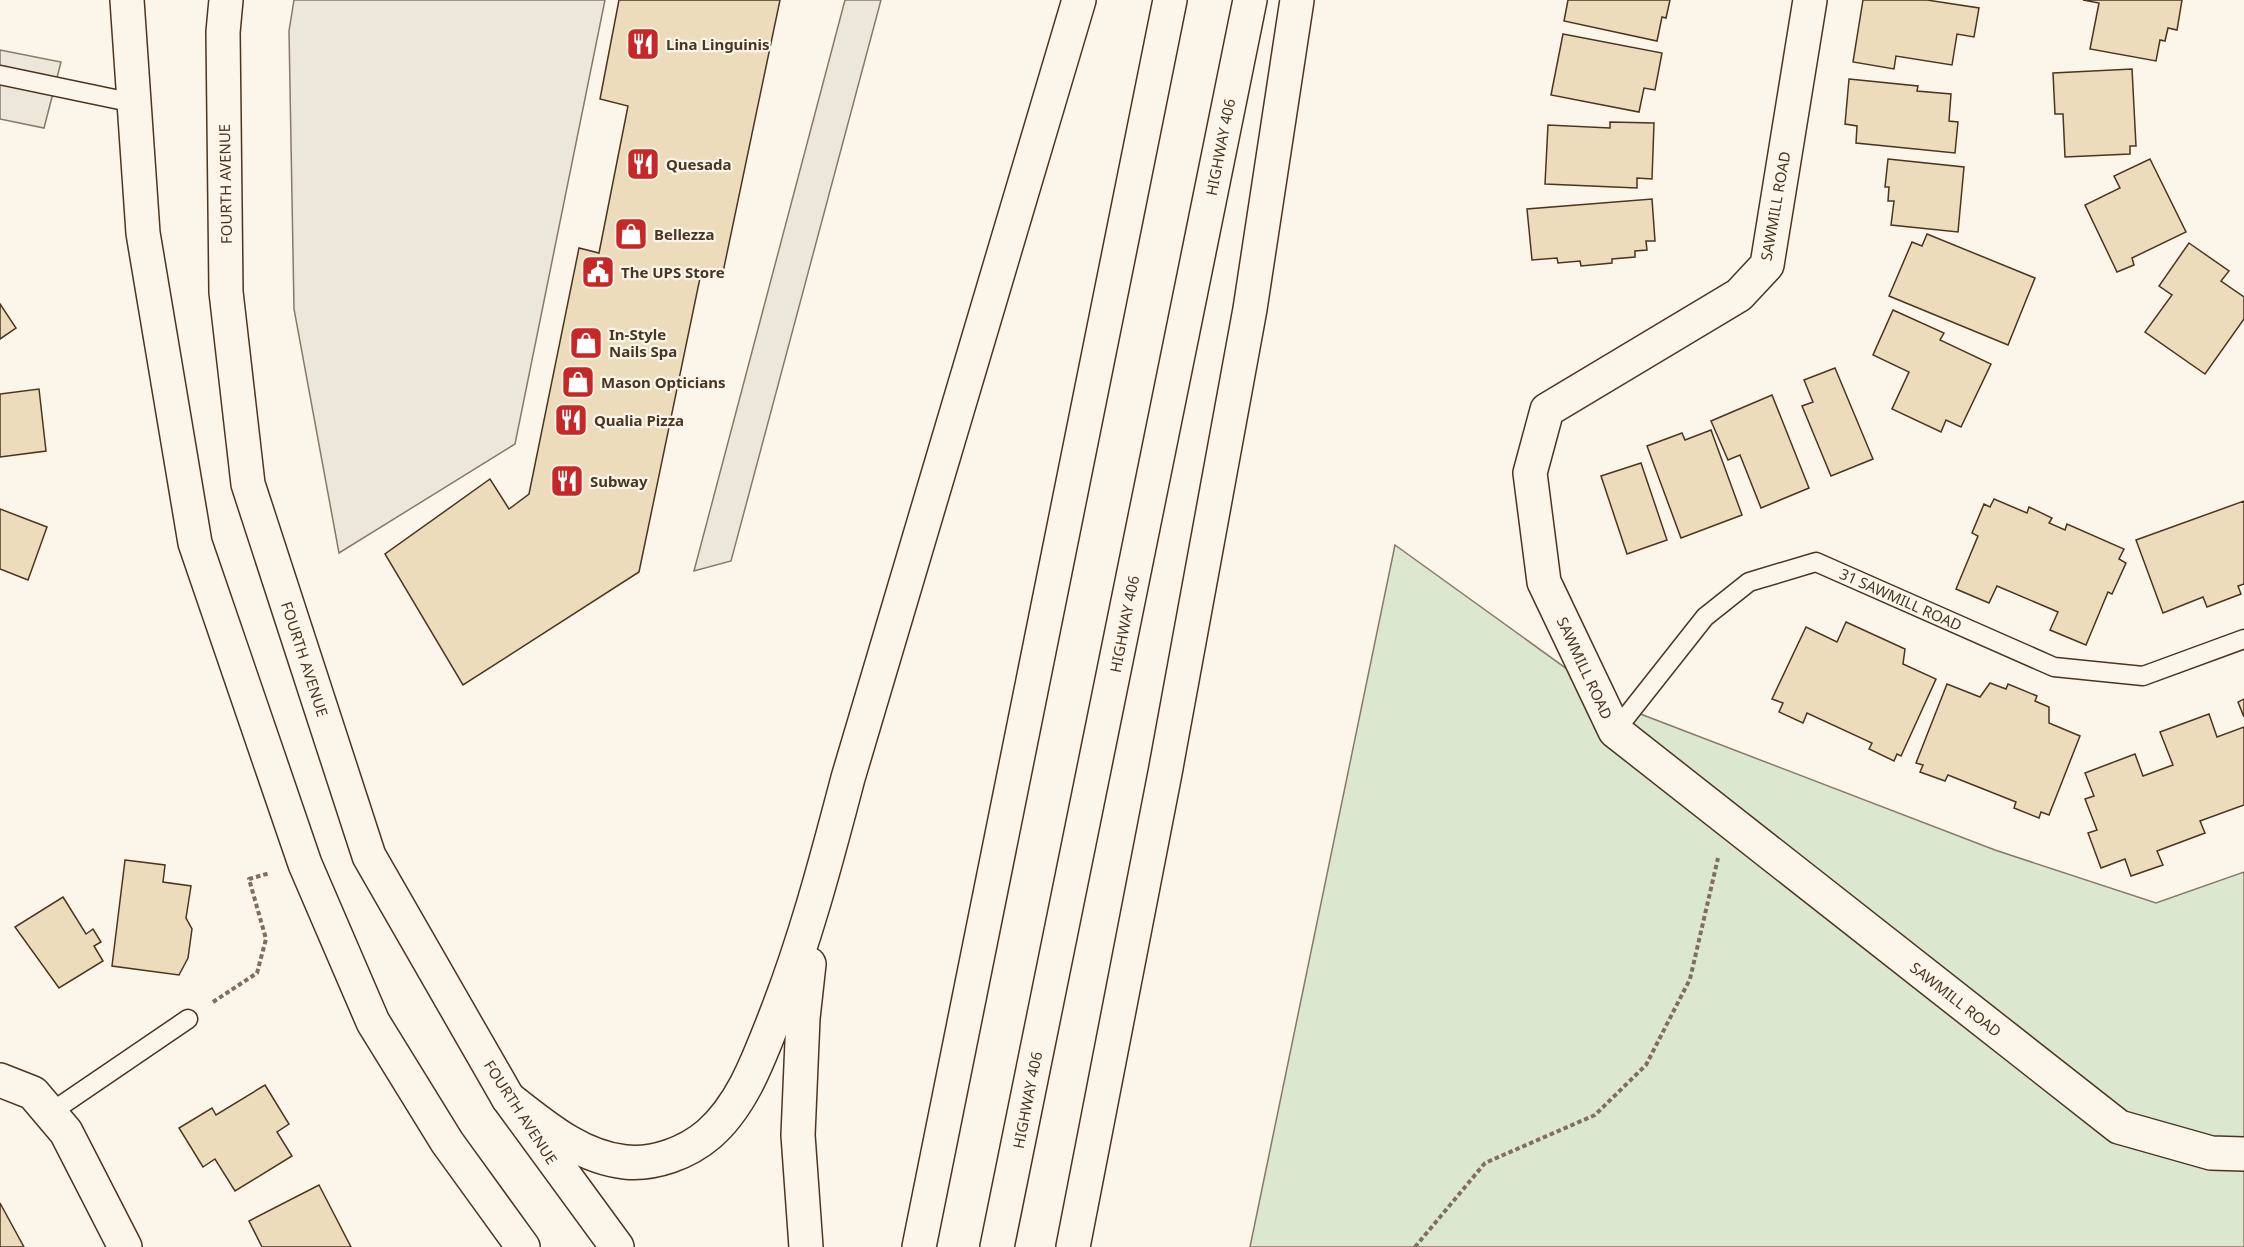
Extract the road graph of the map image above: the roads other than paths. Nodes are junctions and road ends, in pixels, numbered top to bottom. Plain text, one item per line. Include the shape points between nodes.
1 (127, 0) edge
2 (226, 0) edge
3 (1079, 0) edge
4 (1170, 0) edge
5 (1250, 0) edge
6 (1298, 0) edge
7 (1810, 0) edge
8 (0, 75) edge
9 (134, 104) junction
10 (2244, 639) edge
11 (1615, 731) junction
12 (816, 899) junction
13 (188, 1019) road end
14 (0, 1080) edge
15 (508, 1098) junction
16 (50, 1113) junction
17 (2244, 1154) edge
18 (125, 1247) edge
19 (523, 1247) edge
20 (617, 1247) edge
21 (806, 1247) edge
22 (919, 1247) edge
23 (998, 1247) edge
24 (1074, 1247) edge

1 - 9 main road
2 - 15 main road, FOURTH AVENUE via 226,292 248,484 369,856
3 - 12 main road
4 - 22 main road
5 - 23 main road, HIGHWAY 406
6 - 24 main road via 1248,321
7 - 11 main road, SAWMILL ROAD via 1767,265 1739,295 1548,410 1530,473 1544,582
8 - 9 lane
9 - 19 main road via 143,233 195,543 305,864 373,1022 447,1142
10 - 11 lane, 31 SAWMILL ROAD via 2143,676 2054,667 1816,562 1749,582 1706,617
11 - 17 main road, SAWMILL ROAD via 2119,1127 2211,1153
12 - 15 main road via 784,996 742,1091 728,1113 691,1148 645,1163 608,1158 566,1143
12 - 21 main road via 803,1018 798,1135
13 - 16 lane
14 - 16 main road via 33,1093
15 - 20 main road, FOURTH AVENUE
16 - 18 main road via 66,1132

